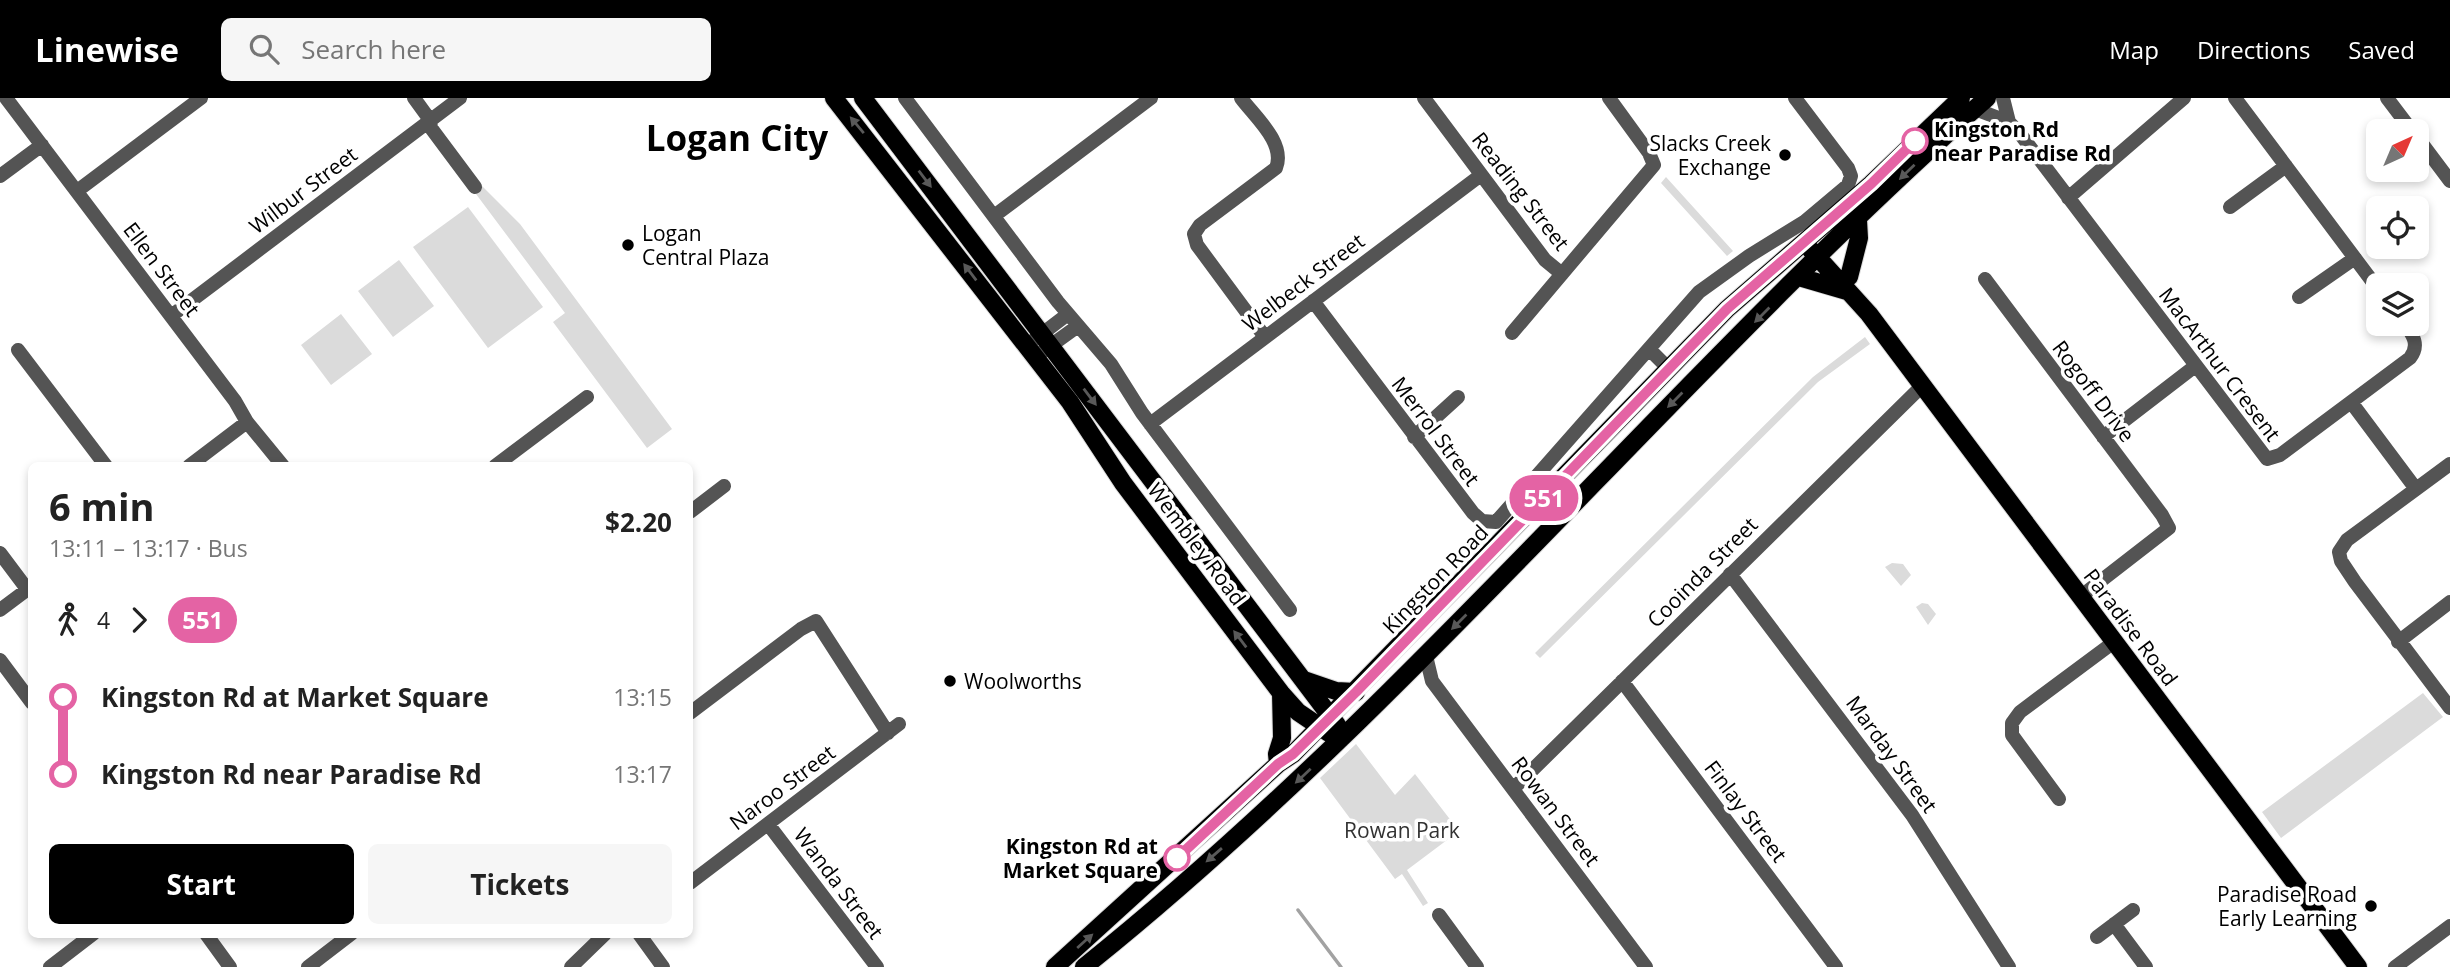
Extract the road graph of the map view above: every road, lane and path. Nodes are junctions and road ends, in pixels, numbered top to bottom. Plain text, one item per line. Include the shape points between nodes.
1 (6, 98) edge
2 (201, 98) edge
3 (414, 98) edge
4 (460, 98) edge
5 (834, 98) edge
6 (863, 98) edge
7 (905, 98) edge
8 (1151, 98) edge
9 (1241, 98) edge
10 (1424, 98) edge
11 (1609, 98) edge
12 (1795, 98) edge
13 (2003, 98) edge
14 (2184, 98) edge
15 (2235, 98) edge
16 (2387, 98) edge
17 (1974, 102) edge
18 (2403, 119) edge
19 (430, 120) junction
20 (2009, 122) junction
21 (41, 145) junction
22 (2429, 153) edge
23 (2286, 166) junction
24 (1481, 175) junction
25 (0, 176) edge
26 (2450, 181) edge
27 (475, 187) dead end
28 (77, 191) junction
29 (2068, 198) junction
30 (2230, 206) dead end
31 (994, 216) junction
32 (1858, 220) junction
33 (1808, 239) junction
34 (1822, 254) junction
35 (2355, 258) junction
36 (2366, 273) edge
37 (1562, 274) junction
38 (1799, 277) junction
39 (1985, 279) dead end
40 (1848, 284) junction
41 (2299, 297) dead end
42 (1313, 301) junction
43 (1068, 314) junction
44 (171, 316) junction
45 (1078, 326) junction
46 (1511, 333) dead end
47 (2412, 336) edge
48 (1265, 337) junction
49 (1047, 340) junction
50 (1649, 349) junction
51 (18, 350) dead end
52 (1030, 352) junction
53 (2194, 368) junction
54 (1669, 369) junction
55 (1922, 386) junction
56 (587, 397) dead end
57 (1458, 397) dead end
58 (2351, 402) junction
59 (247, 422) junction
60 (1150, 424) junction
61 (1414, 437) junction
62 (2102, 437) junction
63 (103, 462) edge
64 (195, 462) edge
65 (280, 462) edge
66 (500, 462) edge
67 (2450, 464) edge
68 (724, 486) dead end
69 (2416, 489) junction
70 (693, 510) edge
71 (0, 553) edge
72 (1730, 574) junction
73 (28, 586) edge
74 (28, 588) edge
75 (2080, 597) junction
76 (2450, 602) edge
77 (0, 610) edge
78 (1290, 610) dead end
79 (2114, 642) junction
80 (2398, 642) junction
81 (1426, 656) junction
82 (0, 660) edge
83 (1411, 670) junction
84 (1304, 680) junction
85 (1432, 681) junction
86 (1622, 681) junction
87 (1356, 692) junction
88 (1281, 693) junction
89 (28, 698) edge
90 (2450, 708) edge
91 (693, 711) edge
92 (1326, 722) junction
93 (1343, 738) junction
94 (1278, 764) junction
95 (1513, 789) junction
96 (2059, 799) dead end
97 (768, 824) junction
98 (693, 881) edge
99 (2133, 910) dead end
100 (1439, 915) dead end
101 (2114, 924) junction
102 (2450, 926) edge
103 (2096, 937) dead end
104 (88, 938) edge
105 (209, 938) edge
106 (346, 938) edge
107 (601, 938) edge
108 (642, 938) edge
109 (50, 967) edge
110 (230, 967) edge
111 (308, 967) edge
112 (571, 967) edge
113 (663, 967) edge
114 (877, 967) edge
115 (1055, 967) edge
116 (1084, 967) edge
117 (1477, 967) edge
118 (1646, 967) edge
119 (1836, 967) edge
120 (2009, 967) edge
121 (2146, 967) edge
122 (2358, 967) edge
123 (2395, 967) edge

1 - 21 street, Ellen Street
2 - 28 street
3 - 19 street
4 - 19 street, Wilbur Street
52 -> 5 main road, Wembley Road
6 -> 49 main road, Wembley Road
7 - 31 street, Wembley Road
8 - 31 street
9 - 48 street via 1277,146 1276,168 1194,234 1197,245
10 - 24 street, Reading Street
11 - 37 street via 1654,165
12 - 50 street, Merrol Street via 1852,176 1818,212 1704,287
13 - 20 street, MacArthur Cresent
14 - 29 street
15 - 23 street
16 - 18 street
17 - 20 street
17 -> 32 main road
17 - 33 main road, Kingston Road
19 - 27 street via 431,128
19 - 44 street, Wilbur Street
20 - 29 street, MacArthur Cresent
21 - 25 street
21 - 28 street, Ellen Street
22 - 26 street
23 - 30 street
23 - 35 street
24 - 37 street, Reading Street via 1545,260
24 - 42 street, Welbeck Street
28 - 44 street, Ellen Street
29 - 53 street, MacArthur Cresent
31 - 43 street, Wembley Road
32 - 34 main road
32 - 40 main road via 1859,238
33 - 34 main road, Paradise Road
33 - 54 main road, Kingston Road
34 - 38 main road
34 - 40 main road, Paradise Road
35 - 36 street
35 - 41 street
37 - 46 street
38 - 40 main road
38 -> 81 main road via 1599,475
39 - 62 street, Rogoff Drive
40 - 55 main road, Paradise Road
42 - 48 street, Welbeck Street
42 - 61 street, Merrol Street
43 - 45 street, Wembley Road
43 - 49 street
44 - 59 street, Ellen Street
45 - 49 street
45 - 60 street, Wembley Road via 1111,364
47 - 58 street, MacArthur Cresent via 2413,354
48 - 60 street, Welbeck Street
49 - 52 street
49 -> 84 main road, Wembley Road
50 - 54 street
50 - 61 street, Merrol Street via 1493,523 1473,513
51 - 63 street
88 -> 52 main road, Wembley Road
53 - 58 street, MacArthur Cresent via 2267,460
53 - 62 street
54 - 87 main road, Kingston Road
55 - 72 street, Cooinda Street
55 - 75 main road, Paradise Road
56 - 66 street
57 - 61 street
58 - 69 street
59 - 64 street
59 - 65 street, Ellen Street
60 - 78 street, Wembley Road
62 - 75 street, Rogoff Drive via 2169,528
67 - 69 street
68 - 70 street
69 - 80 street via 2347,540 2339,552
71 - 73 street
72 - 86 street, Cooinda Street
72 - 120 street, Marday Street via 1912,815
74 - 77 street
75 - 79 main road, Paradise Road
76 - 80 street
79 - 96 street via 2020,712 2012,723 2012,735
79 - 122 main road, Paradise Road
80 - 90 street
81 - 83 main road
81 - 85 street, Rowan Street
82 - 89 street
83 - 85 street, Rowan Street
83 - 93 main road
84 - 87 main road via 1336,691
84 - 92 main road, Wembley Road
85 - 95 street, Rowan Street
86 - 95 street, Cooinda Street
86 - 119 street, Finlay Street
87 - 92 main road, Kingston Road
88 - 92 main road, Wembley Road via 1298,712
88 - 94 main road
91 - 97 street, Naroo Street via 816,621 894,728
92 - 93 main road, Wembley Road
92 - 94 main road, Kingston Road
93 -> 116 main road
115 -> 94 main road, Kingston Road
95 - 118 street, Rowan Street
97 - 98 street, Naroo Street
97 - 114 street, Wanda Street
99 - 101 street
100 - 117 street
101 - 103 street
101 - 121 street
102 - 123 street
104 - 109 street
105 - 110 street
106 - 111 street
107 - 112 street
108 - 113 street

